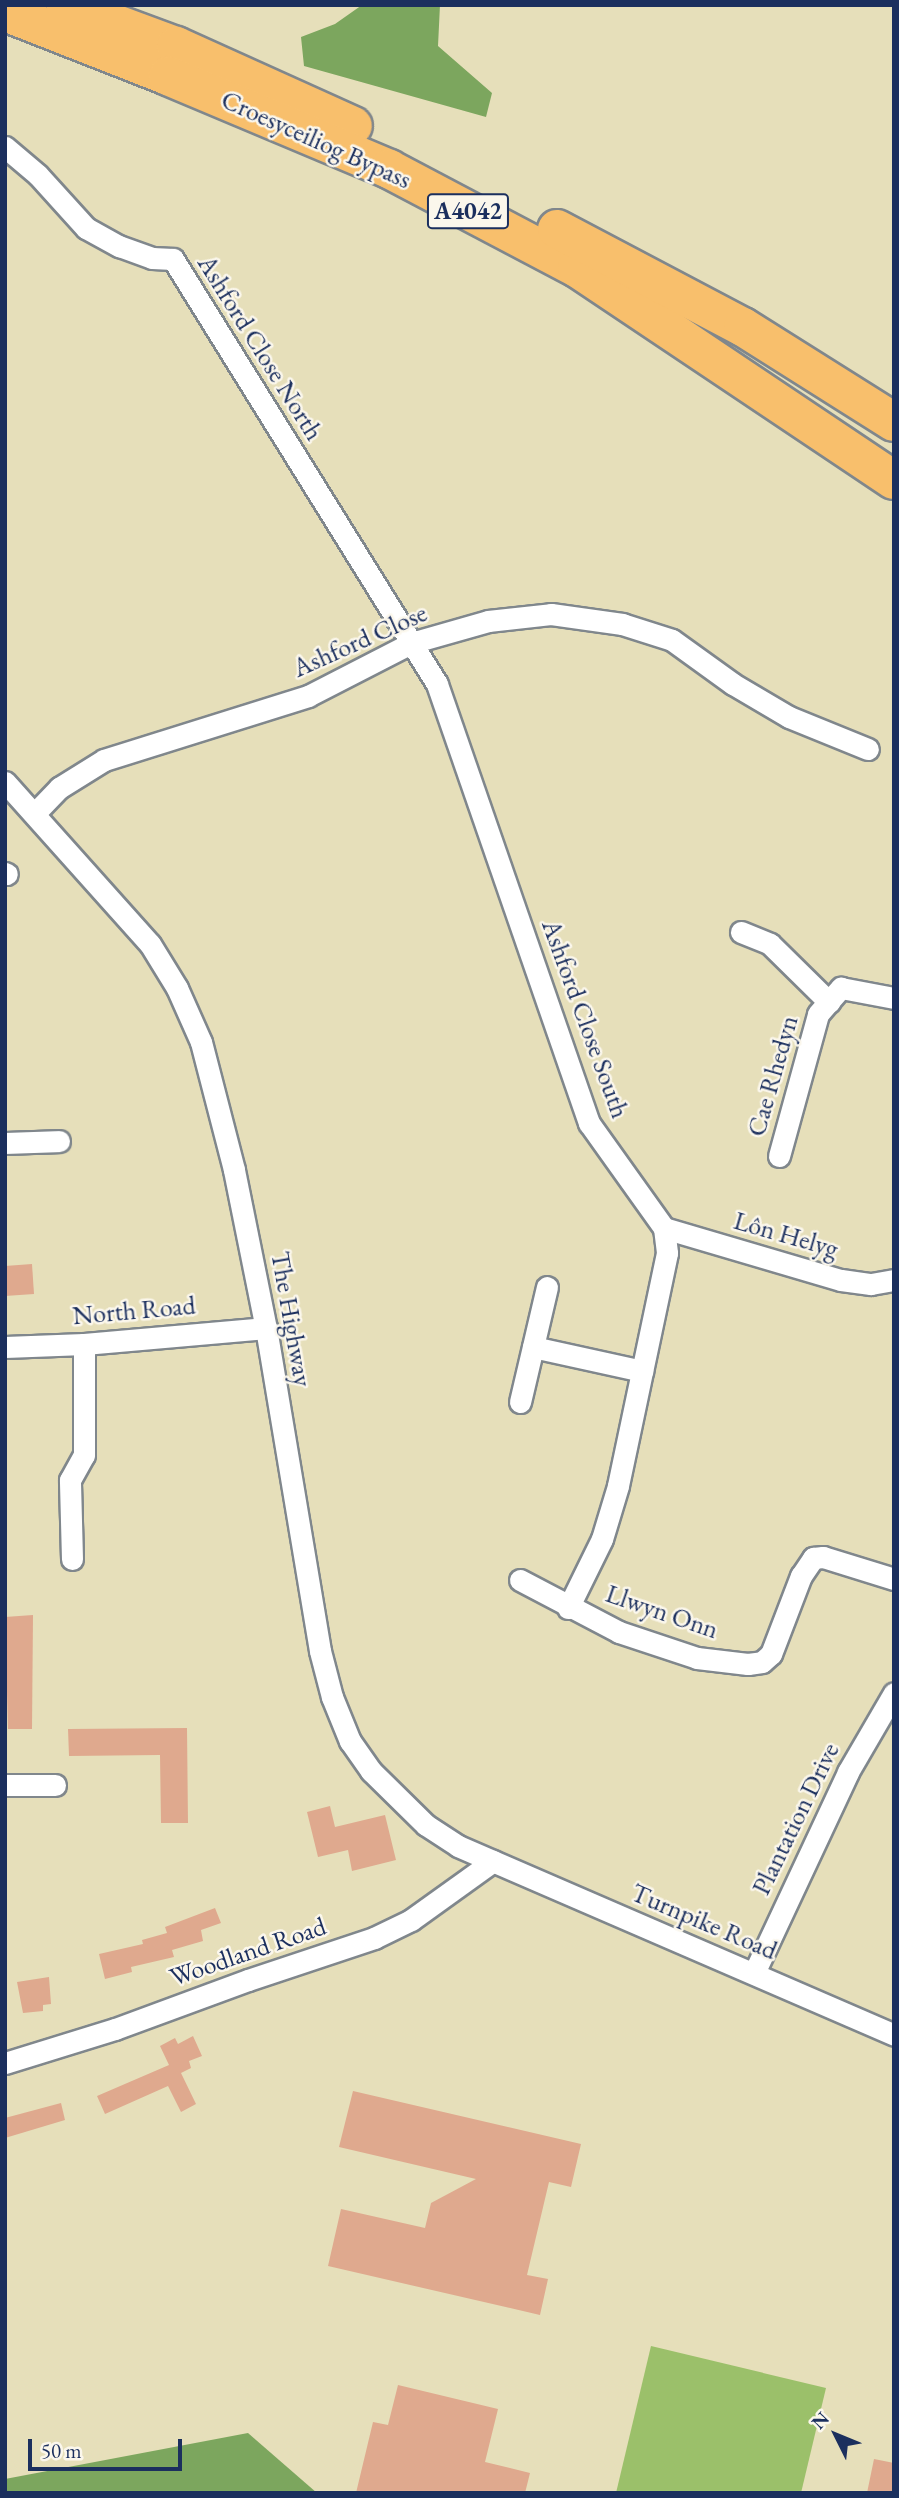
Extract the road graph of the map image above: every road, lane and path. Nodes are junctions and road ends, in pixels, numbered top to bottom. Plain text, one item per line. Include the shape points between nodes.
1 (65, 5) edge
2 (5, 12) edge
3 (5, 146) edge
4 (894, 422) edge
5 (894, 480) edge
6 (411, 643) junction
7 (868, 749) dead end
8 (5, 782) edge
9 (35, 813) junction
10 (741, 932) dead end
11 (894, 998) edge
12 (829, 1002) junction
13 (59, 1141) dead end
14 (5, 1143) edge
15 (779, 1156) dead end
16 (664, 1228) junction
17 (894, 1280) edge
18 (547, 1287) dead end
19 (266, 1328) junction
20 (84, 1344) junction
21 (5, 1347) edge
22 (533, 1347) junction
23 (642, 1371) junction
24 (520, 1402) dead end
25 (72, 1559) dead end
26 (894, 1579) edge
27 (520, 1580) dead end
28 (568, 1608) junction
29 (894, 1693) edge
30 (5, 1785) edge
31 (55, 1785) dead end
32 (492, 1861) junction
33 (754, 1973) junction
34 (894, 2035) edge
35 (5, 2063) edge

1 - 4 highway, Croesyceiliog Bypass / A4042 via 176,46 408,151 743,327
2 - 5 highway, Croesyceiliog Bypass / A4042 via 168,75 401,175 577,268
3 - 6 street, Ashford Close North via 86,228 152,258 173,259
6 - 7 street, Ashford Close via 488,621 551,614 622,624 672,640 789,717
6 - 9 street, Ashford Close via 308,696 104,760 59,788
6 - 16 street, Ashford Close South via 438,684 451,716 589,1123
8 - 9 street, The Highway
9 - 19 street, The Highway via 150,944 177,988 201,1042 219,1107
10 - 12 street via 771,944
11 - 12 street, Cae Rhedyn via 841,988
12 - 15 street, Cae Rhedyn via 818,1014
13 - 14 street
16 - 17 street, Lôn Helyg via 841,1280
16 - 23 street via 667,1253
18 - 22 street
19 - 20 street, North Road
19 - 32 street, The Highway via 320,1651 350,1741 370,1771 426,1825
20 - 21 street, North Road
20 - 25 street via 84,1455 70,1480
22 - 23 street
22 - 24 street
23 - 28 street via 603,1539
26 - 28 street, Llwyn Onn via 813,1558 801,1576 771,1654 762,1662 748,1664 697,1658 619,1632
27 - 28 street, Llwyn Onn
29 - 33 street, Plantation Drive via 848,1772
30 - 31 street
32 - 33 street, Turnpike Road
32 - 35 street, Woodland Road via 411,1920 374,1938
33 - 34 street, Turnpike Road

